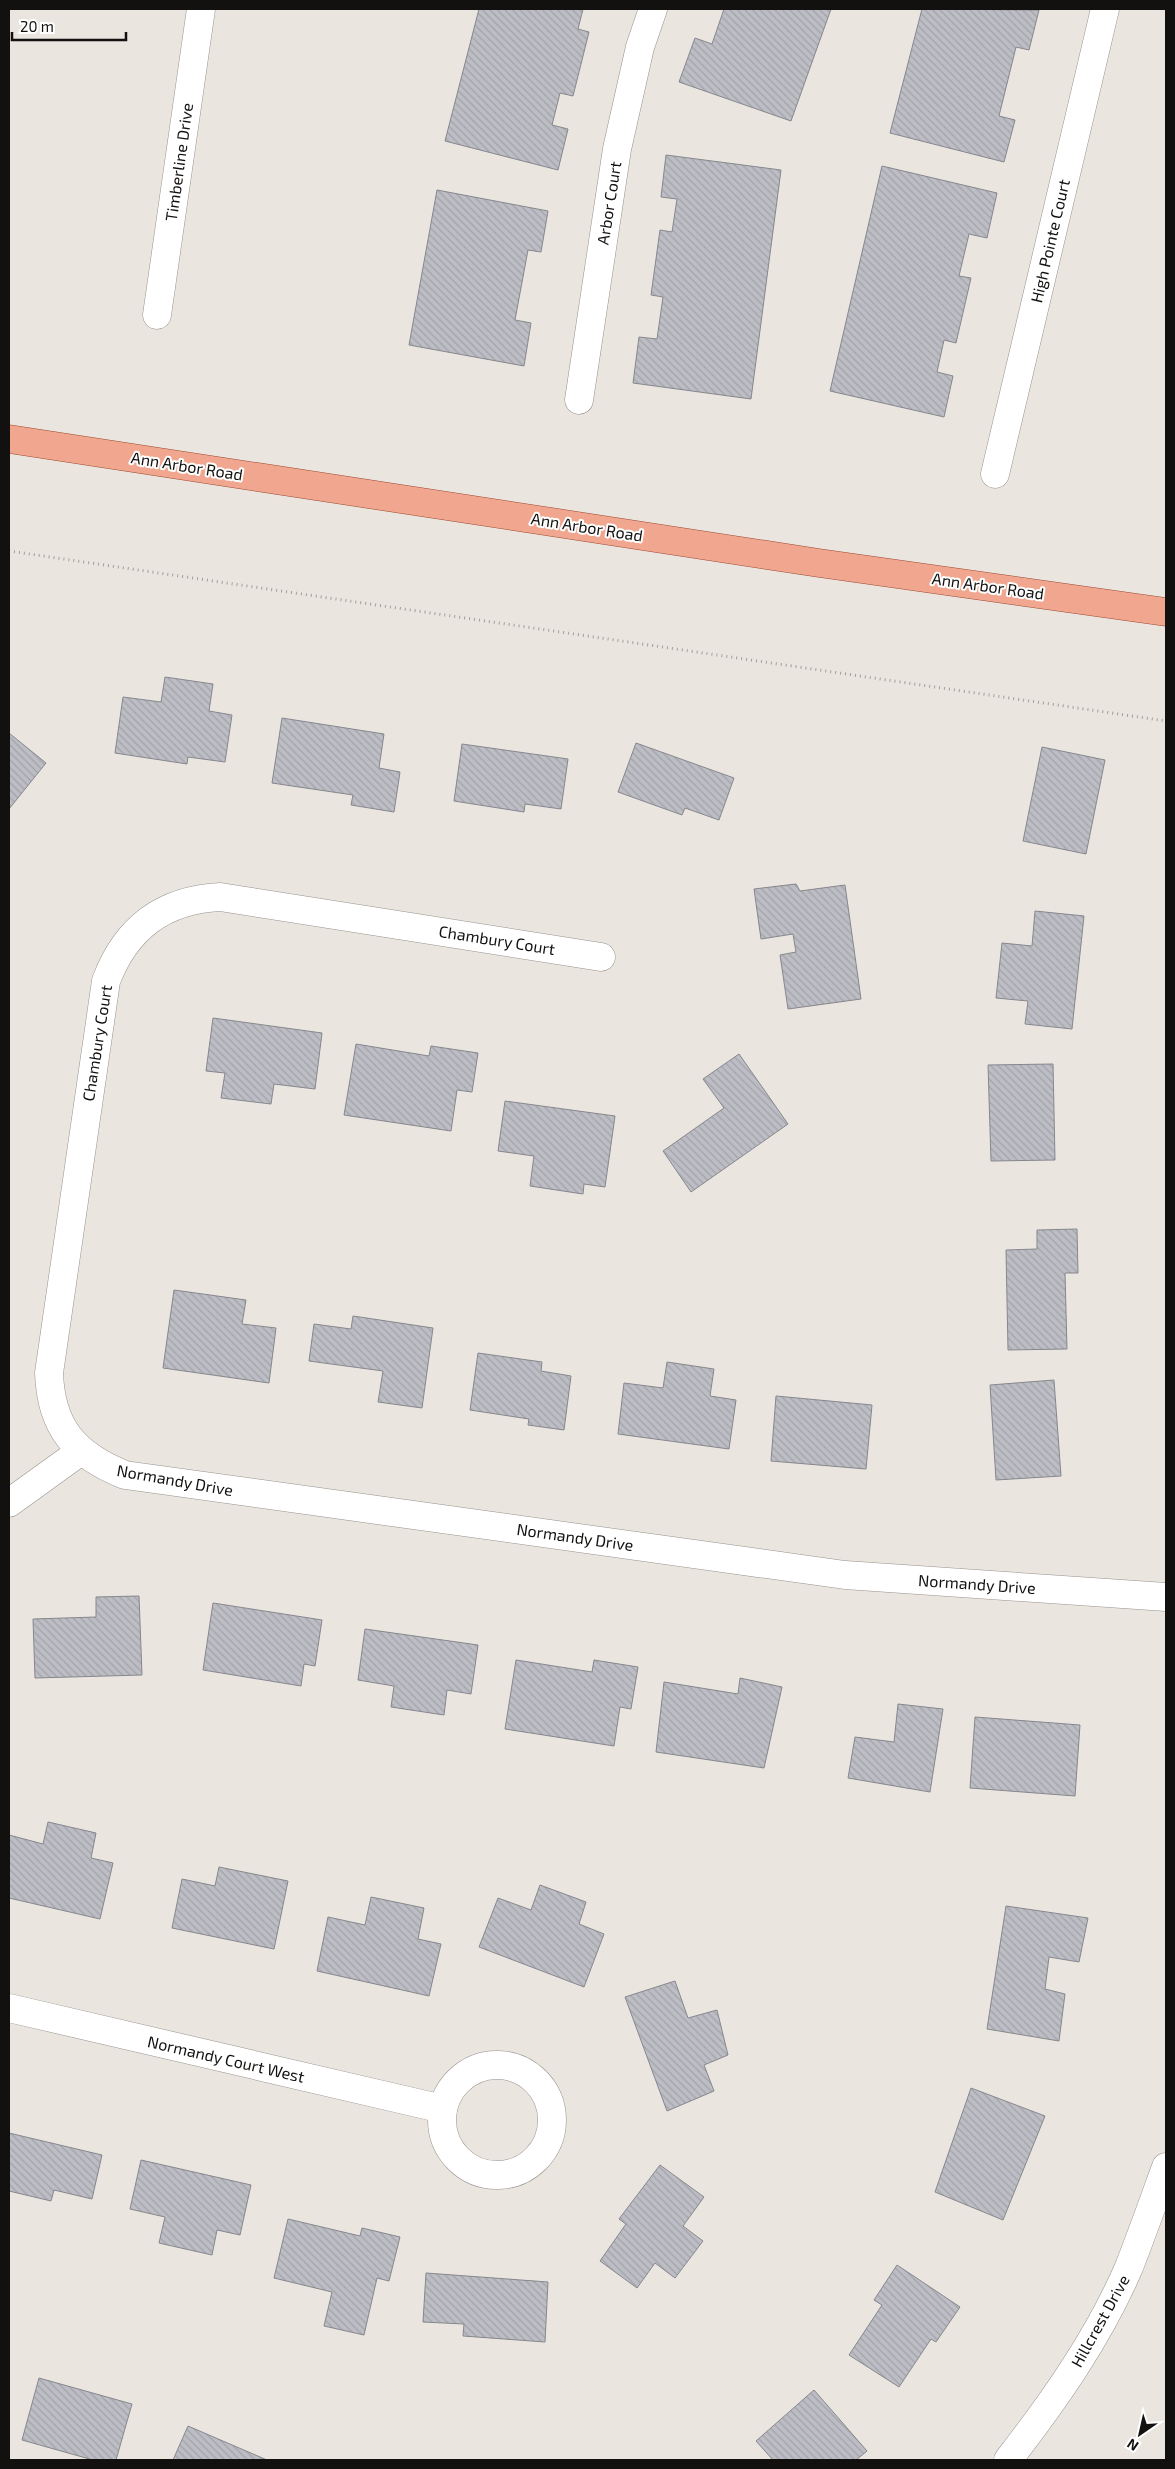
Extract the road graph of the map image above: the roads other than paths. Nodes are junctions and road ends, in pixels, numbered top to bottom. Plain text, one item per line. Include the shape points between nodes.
1 (201, 9) edge
2 (653, 9) edge
3 (1105, 9) edge
4 (156, 315) dead end
5 (579, 400) dead end
6 (9, 439) edge
7 (995, 474) dead end
8 (1166, 612) edge
9 (601, 956) dead end
10 (81, 1451) junction
11 (9, 1503) edge
12 (1166, 1597) edge
13 (9, 2008) edge
14 (443, 2110) dead end
15 (1166, 2167) edge
16 (1008, 2460) edge

1 - 4 street, Timberline Drive
2 - 5 street, Arbor Court via 640,47 617,149
3 - 7 street, High Pointe Court
6 - 8 main road, Ann Arbor Road
9 - 10 street, Chambury Court via 220,897 196,898 158,913 128,939 114,959 106,981 49,1373 56,1416 67,1436
10 - 11 street
10 - 12 street, Normandy Drive via 101,1466 125,1475 845,1575
13 - 14 street, Normandy Court West
15 - 16 street, Hillcrest Drive via 1128,2268 1101,2322 1070,2374

